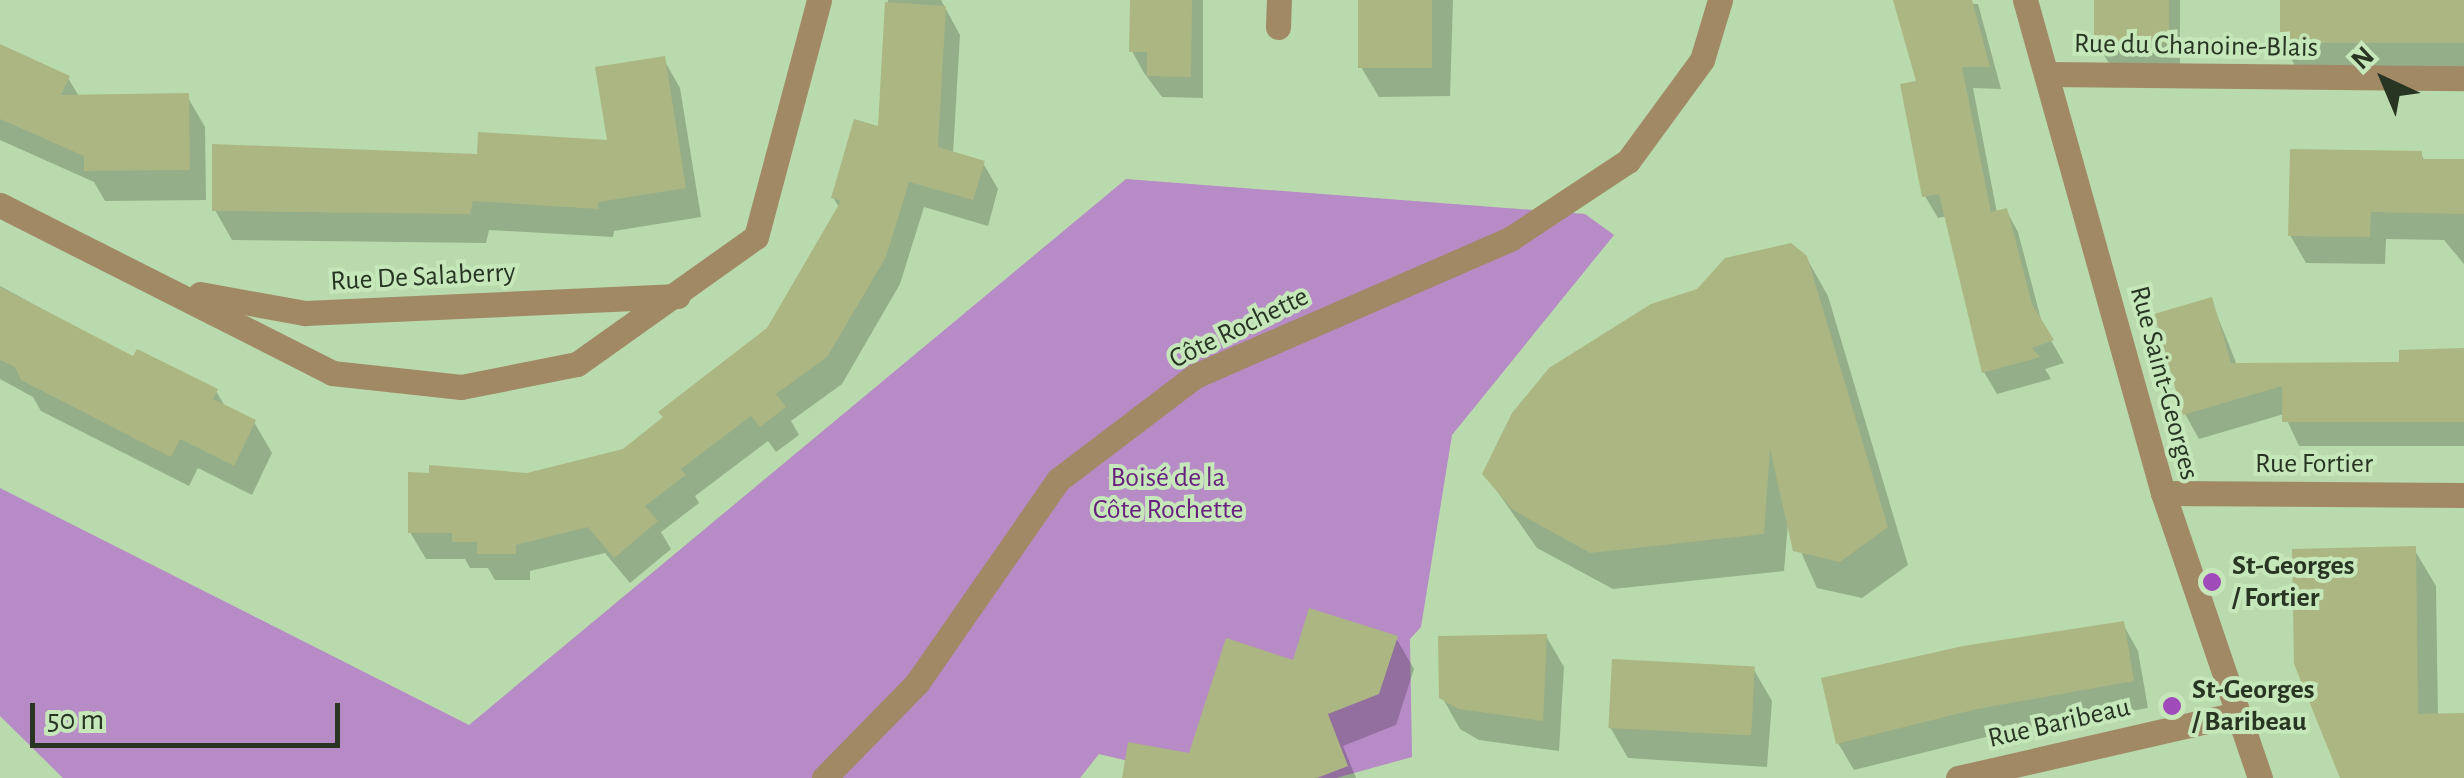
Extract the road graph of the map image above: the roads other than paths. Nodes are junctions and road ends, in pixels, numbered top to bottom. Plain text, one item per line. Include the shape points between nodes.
1 (820, 0) edge
2 (1279, 0) edge
3 (1720, 0) edge
4 (2026, 0) edge
5 (1278, 27) dead end
6 (2048, 74) junction
7 (2464, 78) edge
8 (0, 205) edge
9 (172, 289) junction
10 (678, 296) junction
11 (2163, 493) junction
12 (2464, 495) edge
13 (2233, 715) junction
14 (824, 778) edge
15 (1958, 778) edge
16 (2260, 778) edge

1 - 10 street, Rue De Salaberry via 756,237
2 - 5 street
3 - 14 street, Côte Rochette via 1702,60 1628,160 1510,239 1195,376 1058,480 917,684
4 - 6 street, Rue Saint-Georges
6 - 7 street, Rue du Chanoine-Blais
6 - 11 street, Rue Saint-Georges
8 - 9 street, Rue De Salaberry
9 - 10 street, Rue De Salaberry via 305,313
9 - 10 street, Rue De Salaberry via 332,373 461,387 577,364
11 - 12 street, Rue Fortier
11 - 13 street, Rue Saint-Georges
13 - 15 street, Rue Baribeau
13 - 16 street, Rue Saint-Georges

